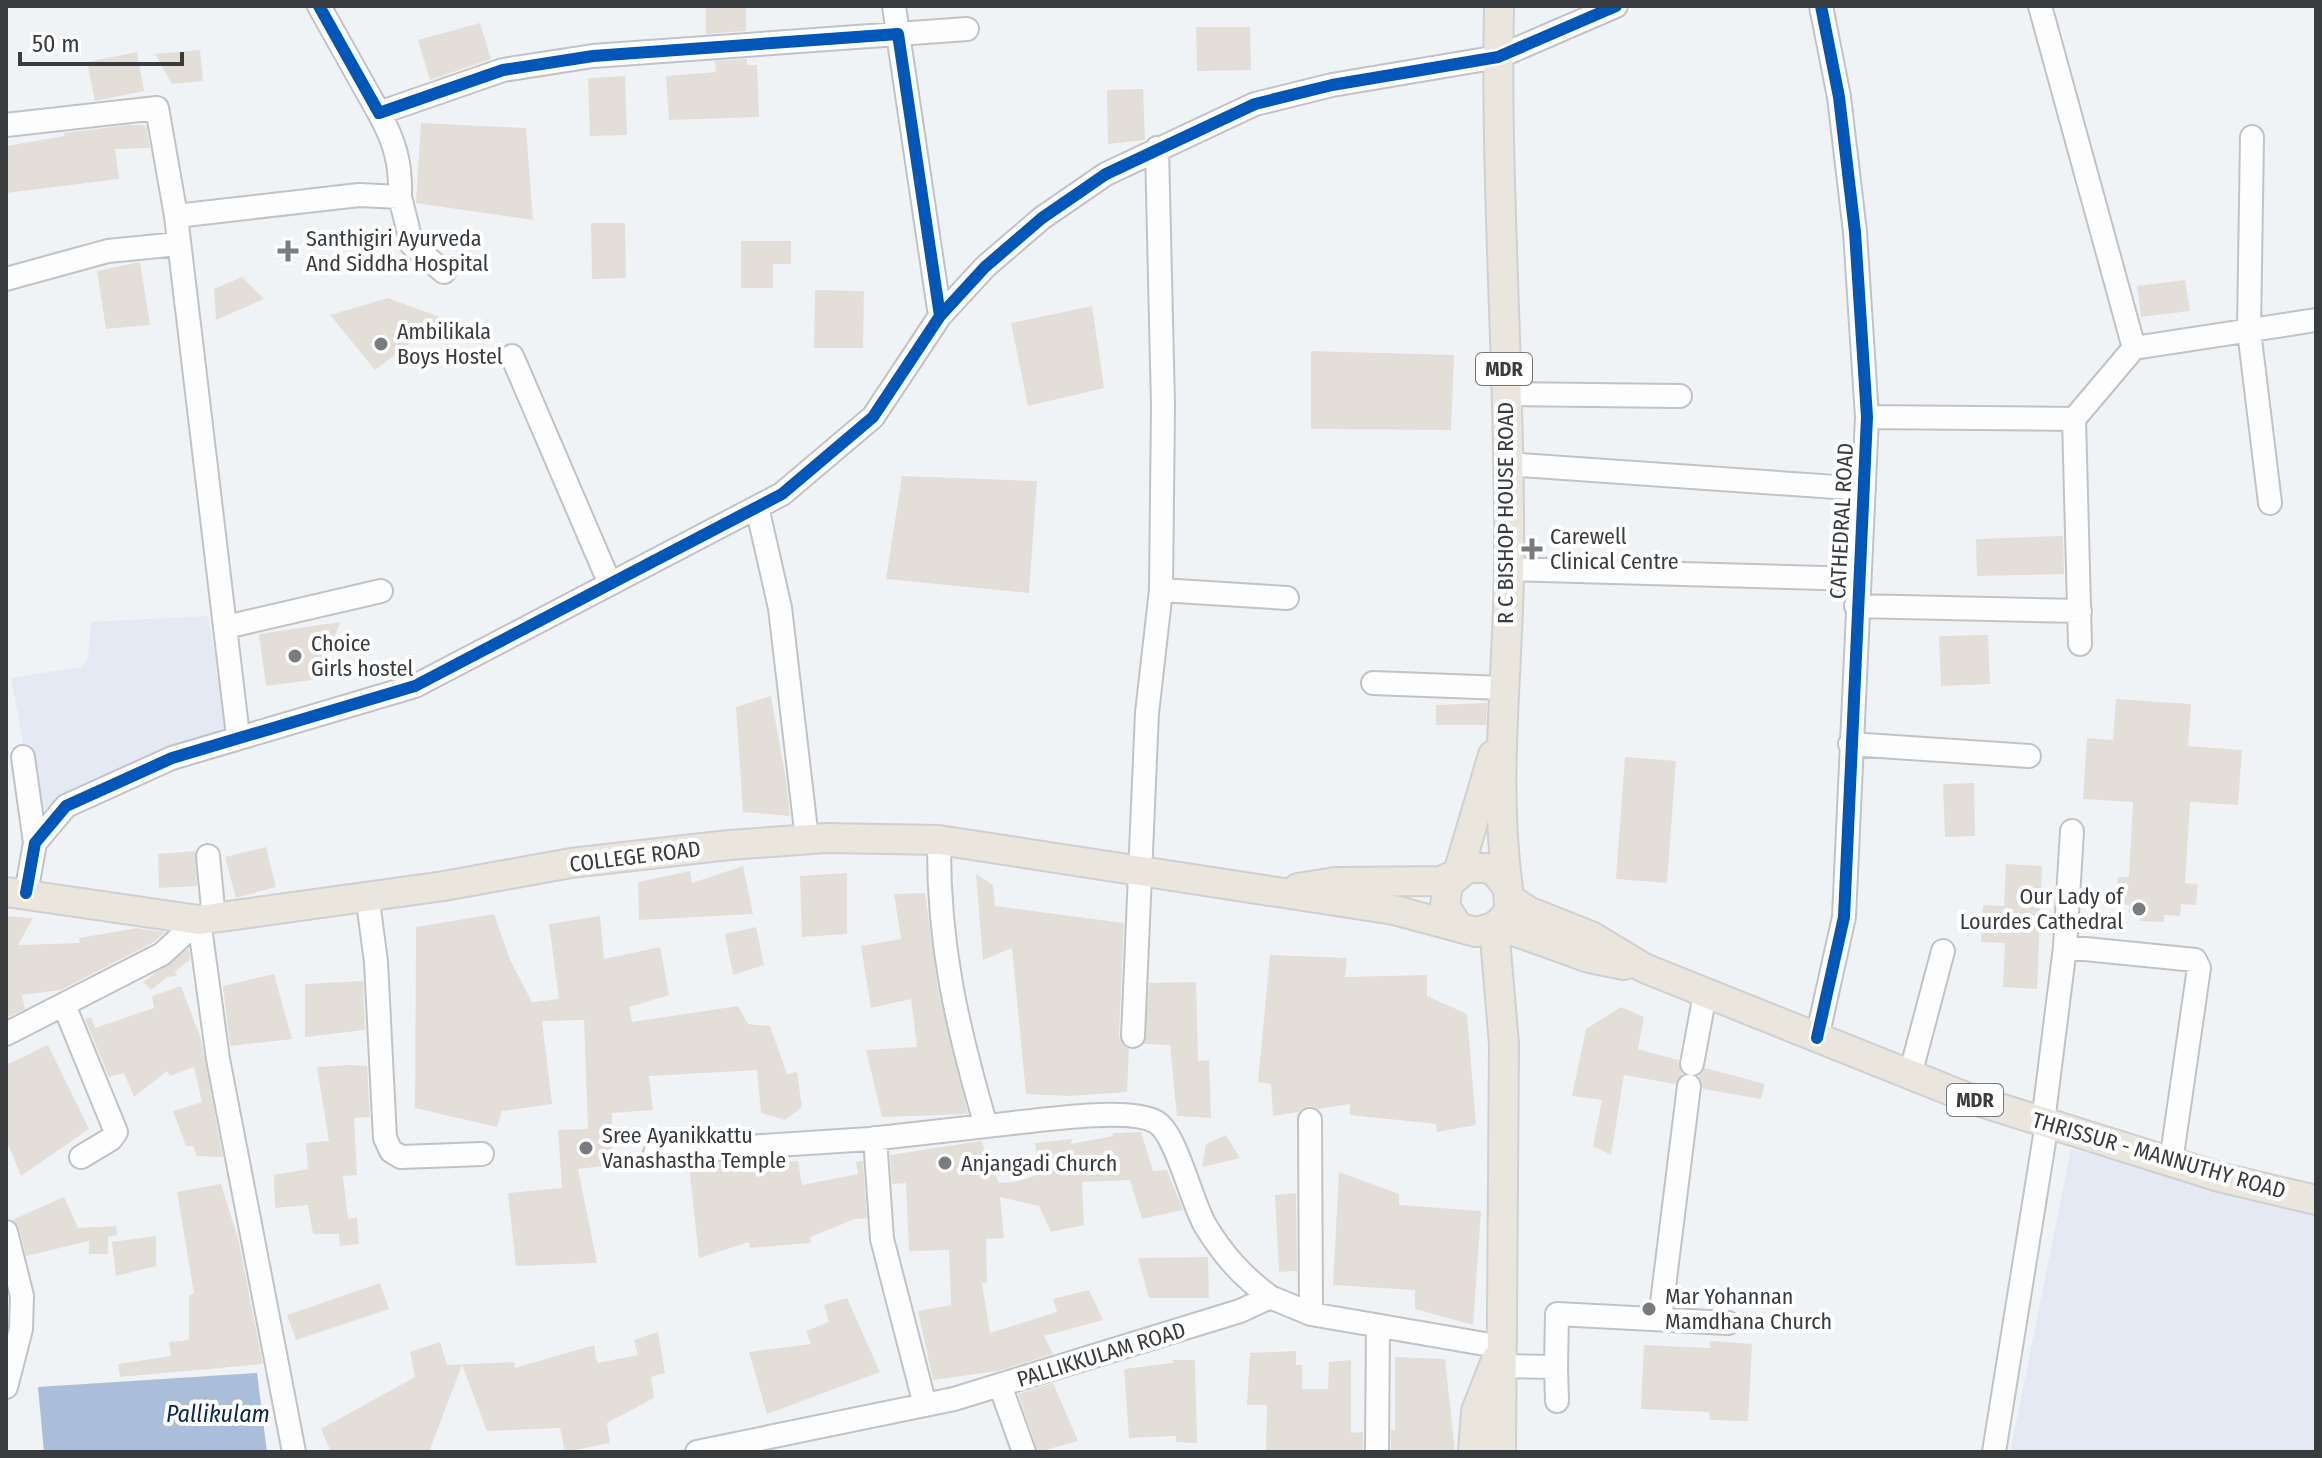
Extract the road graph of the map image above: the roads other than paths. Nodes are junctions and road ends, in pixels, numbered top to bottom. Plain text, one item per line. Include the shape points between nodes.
1 (319, 6) edge
2 (894, 6) edge
3 (1499, 6) edge
4 (1616, 6) edge
5 (1821, 6) edge
6 (2040, 6) edge
7 (967, 29) dead end
8 (898, 34) junction
9 (1498, 57) junction
10 (379, 113) junction
11 (6, 125) edge
12 (2252, 137) dead end
13 (1157, 148) junction
14 (400, 197) junction
15 (176, 216) junction
16 (178, 244) junction
17 (444, 272) dead end
18 (6, 279) edge
19 (940, 316) junction
20 (2316, 320) edge
21 (2249, 331) junction
22 (2134, 348) junction
23 (512, 356) dead end
24 (1504, 394) junction
25 (1680, 396) dead end
26 (1867, 417) junction
27 (2074, 419) junction
28 (1506, 464) junction
29 (1864, 489) junction
30 (2270, 503) dead end
31 (757, 507) junction
32 (1509, 569) junction
33 (1859, 579) junction
34 (610, 584) junction
35 (1161, 590) junction
36 (381, 591) dead end
37 (1287, 598) dead end
38 (1856, 606) junction
39 (2080, 611) junction
40 (226, 627) junction
41 (2080, 644) dead end
42 (1373, 683) dead end
43 (1503, 688) junction
44 (1501, 732) junction
45 (238, 736) junction
46 (1850, 744) junction
47 (2029, 756) dead end
48 (23, 757) dead end
49 (2072, 831) dead end
50 (807, 839) junction
51 (939, 840) junction
52 (35, 843) junction
53 (208, 856) dead end
54 (1141, 873) junction
55 (1457, 874) junction
56 (16, 892) edge
57 (1266, 892) junction
58 (367, 894) junction
59 (1509, 894) junction
60 (206, 920) junction
61 (1479, 927) junction
62 (2065, 947) junction
63 (1943, 951) dead end
64 (1644, 968) junction
65 (1705, 994) junction
66 (64, 1005) junction
67 (6, 1034) edge
68 (1133, 1036) dead end
69 (1817, 1038) junction
70 (1910, 1075) junction
71 (1310, 1120) dead end
72 (2045, 1123) junction
73 (986, 1126) junction
74 (875, 1138) junction
75 (655, 1153) dead end
76 (482, 1154) dead end
77 (81, 1157) dead end
78 (2171, 1162) junction
79 (2316, 1200) edge
80 (6, 1232) edge
81 (1270, 1297) junction
82 (1311, 1314) junction
83 (1660, 1319) junction
84 (1728, 1323) dead end
85 (1378, 1326) junction
86 (1502, 1356) junction
87 (1556, 1367) junction
88 (1000, 1385) junction
89 (6, 1387) edge
90 (1557, 1401) dead end
91 (925, 1405) junction
92 (783, 1443) edge
93 (294, 1452) edge
94 (697, 1452) edge
95 (1024, 1452) edge
96 (1377, 1452) edge
97 (1473, 1452) edge
98 (1501, 1452) edge
99 (1994, 1452) edge

1 - 10 street
2 - 8 street
3 - 9 main road, R C BISHOP HOUSE ROAD / MDR
4 - 9 street
5 - 26 street, CATHEDRAL ROAD via 1839,97 1855,232
6 - 22 street
7 - 8 street
8 - 10 street via 593,56 503,70
8 - 19 street
9 - 13 street via 1332,85 1255,104
9 - 24 main road, R C BISHOP HOUSE ROAD / MDR
10 - 14 street via 401,165
11 - 15 street via 157,108
12 - 21 street
13 - 19 street via 1106,174 1042,218 985,267
13 - 35 street
14 - 15 street via 359,195
14 - 17 street via 412,245
15 - 16 street
16 - 18 street via 108,251
16 - 40 street
19 - 31 street via 873,417 782,494
20 - 21 street
21 - 22 street
21 - 30 street
22 - 27 street
23 - 34 street
24 - 25 street
24 - 28 main road, R C BISHOP HOUSE ROAD / MDR
26 - 27 street
26 - 29 street, CATHEDRAL ROAD
27 - 39 street
28 - 29 street
28 - 32 main road, R C BISHOP HOUSE ROAD / MDR
29 - 33 street, CATHEDRAL ROAD
31 - 34 street
31 - 50 street via 780,608
32 - 33 street
32 - 43 main road, R C BISHOP HOUSE ROAD / MDR
33 - 38 street, CATHEDRAL ROAD
34 - 45 street via 415,686
35 - 37 street
35 - 54 street via 1147,713
36 - 40 street
38 - 39 street
38 - 46 street, CATHEDRAL ROAD
39 - 41 street
40 - 45 street
42 - 43 street
43 - 44 main road, R C BISHOP HOUSE ROAD / MDR
44 - 55 main road
44 - 59 main road via 1502,846
45 - 52 street via 172,758 66,806
46 - 47 street
46 - 69 street, CATHEDRAL ROAD via 1844,917
48 - 52 street
49 - 62 street
50 - 51 main road, COLLEGE ROAD / MDR
50 - 58 main road, COLLEGE ROAD / MDR via 571,863
51 - 54 main road, COLLEGE ROAD / MDR
51 - 73 street via 946,973
52 - 56 street
53 - 60 street
54 - 57 main road, COLLEGE ROAD / MDR
54 - 68 street
55 - 57 main road, MDR via 1440,881 1335,882
55 - 59 main road via 1487,868
55 - 61 main road via 1445,895 1449,917
56 - 60 main road, COLLEGE ROAD / MDR
57 - 61 main road, MDR
58 - 60 main road, COLLEGE ROAD / MDR
58 - 76 street via 385,1138 401,1157
59 - 61 main road via 1504,918
59 - 64 main road, MDR via 1528,911 1591,936
60 - 66 street via 162,954
60 - 93 street via 218,1059
61 - 64 main road, MDR
61 - 86 main road via 1504,1044
62 - 72 street
62 - 78 street via 2195,960 2199,968
63 - 70 street
64 - 65 main road, THRISSUR - MANNUTHY ROAD / MDR
65 - 69 main road, THRISSUR - MANNUTHY ROAD / MDR
65 - 83 street
66 - 67 street
66 - 77 street via 116,1132
69 - 70 main road, THRISSUR - MANNUTHY ROAD / MDR
70 - 72 main road, THRISSUR - MANNUTHY ROAD / MDR
71 - 82 street
72 - 78 main road, THRISSUR - MANNUTHY ROAD / MDR
72 - 99 street
73 - 74 street
73 - 81 street via 1091,1117 1140,1116 1156,1122 1167,1131 1190,1196 1230,1263
74 - 75 street
74 - 91 street via 882,1239
78 - 79 main road, THRISSUR - MANNUTHY ROAD / MDR
80 - 89 street via 22,1296 21,1329
81 - 82 street
81 - 88 street, PALLIKKULAM ROAD via 1240,1311
82 - 85 street
83 - 84 street
83 - 87 street via 1557,1314
85 - 86 street
85 - 96 street
86 - 87 street
86 - 97 main road via 1476,1411
86 - 98 main road
87 - 90 street
88 - 91 street, PALLIKKULAM ROAD
88 - 95 street
91 - 92 street, PALLIKKULAM ROAD
92 - 94 street, PALLIKKULAM ROAD

